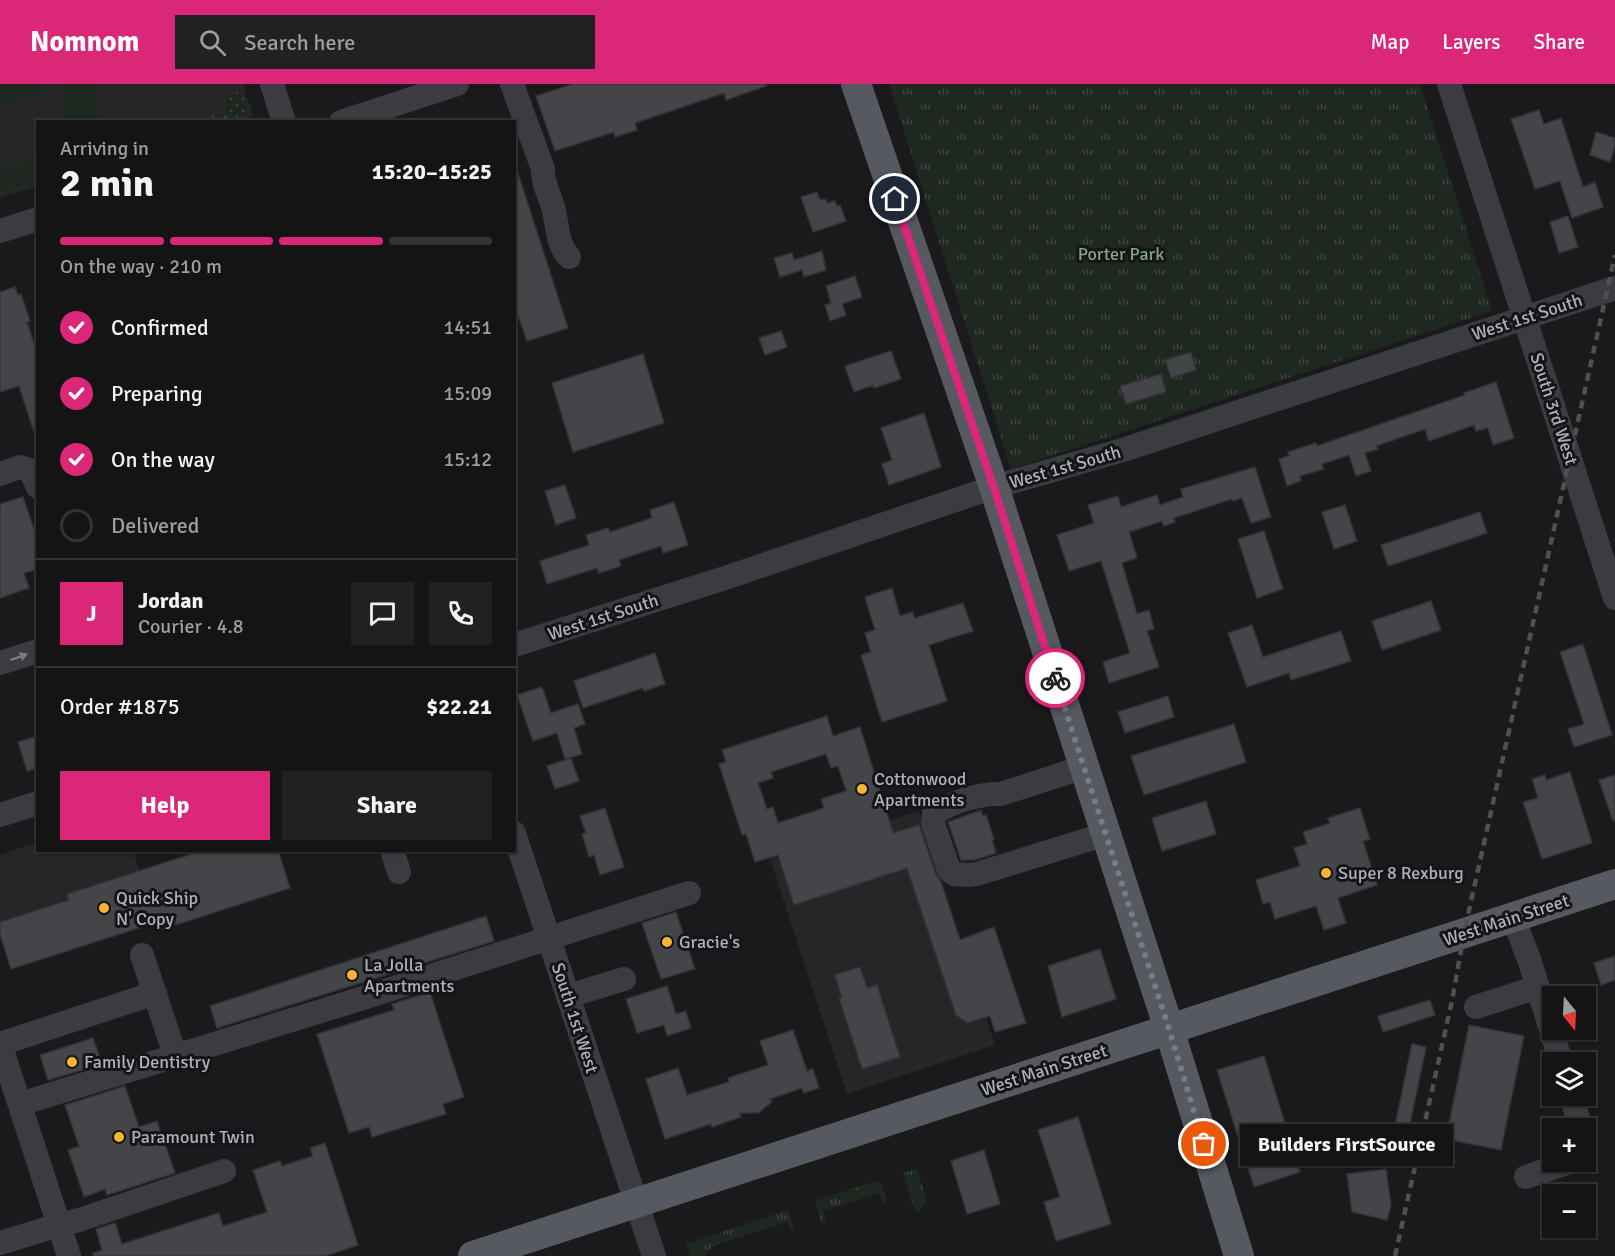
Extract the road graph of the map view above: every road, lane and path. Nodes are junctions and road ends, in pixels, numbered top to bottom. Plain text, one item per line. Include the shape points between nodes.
1 (272, 84) edge
2 (457, 84) edge
3 (512, 84) edge
4 (856, 84) edge
5 (1449, 84) edge
6 (283, 120) edge
7 (347, 120) edge
8 (36, 220) edge
9 (0, 231) edge
10 (569, 257) dead end
11 (1615, 288) edge
12 (1525, 318) junction
13 (0, 474) edge
14 (36, 483) edge
15 (994, 488) junction
16 (1615, 598) edge
17 (516, 644) edge
18 (36, 652) edge
19 (0, 663) edge
20 (1084, 767) junction
21 (36, 803) edge
22 (0, 815) edge
23 (1106, 834) junction
24 (516, 839) edge
25 (1615, 884) edge
26 (689, 893) dead end
27 (1513, 917) junction
28 (549, 939) junction
29 (142, 955) dead end
30 (624, 979) dead end
31 (1538, 987) junction
32 (155, 993) junction
33 (568, 996) junction
34 (1476, 1007) dead end
35 (1169, 1029) junction
36 (0, 1044) edge
37 (1558, 1052) edge
38 (175, 1055) junction
39 (11, 1094) edge
40 (224, 1172) dead end
41 (1542, 1172) edge
42 (1526, 1177) dead end
43 (637, 1202) junction
44 (59, 1224) junction
45 (0, 1244) edge
46 (69, 1256) edge
47 (473, 1256) edge
48 (654, 1256) edge
49 (1239, 1256) edge

1 - 6 street
2 - 7 street
3 - 10 street via 543,169 542,178 564,252
4 - 15 main road
5 - 12 street, South 3rd West
8 - 9 street
11 - 12 street, West 1st South
12 - 15 street, West 1st South via 1126,449
12 - 16 street, South 3rd West
13 - 14 street via 20,467 30,470
15 - 17 street, West 1st South
15 - 20 main road
19 -> 18 street
20 - 23 main road
20 - 23 street via 942,808 934,814 933,823 949,870 968,876
21 - 22 street
23 - 35 main road
24 - 28 street, South 1st West
25 - 27 main road, West Main Street
26 - 28 street
27 - 31 street
27 - 35 main road, West Main Street
28 - 33 street, South 1st West
28 - 38 street
29 - 32 street
30 - 33 street
31 - 34 street
31 - 37 street
32 - 36 street
32 - 38 street
33 - 43 street, South 1st West
35 - 43 main road, West Main Street
35 - 49 main road
36 - 39 street
38 - 39 street
39 - 44 street
40 - 44 street
41 - 42 street
43 - 47 main road, West Main Street
43 - 48 street, South 1st West
44 - 45 street
44 - 46 street

